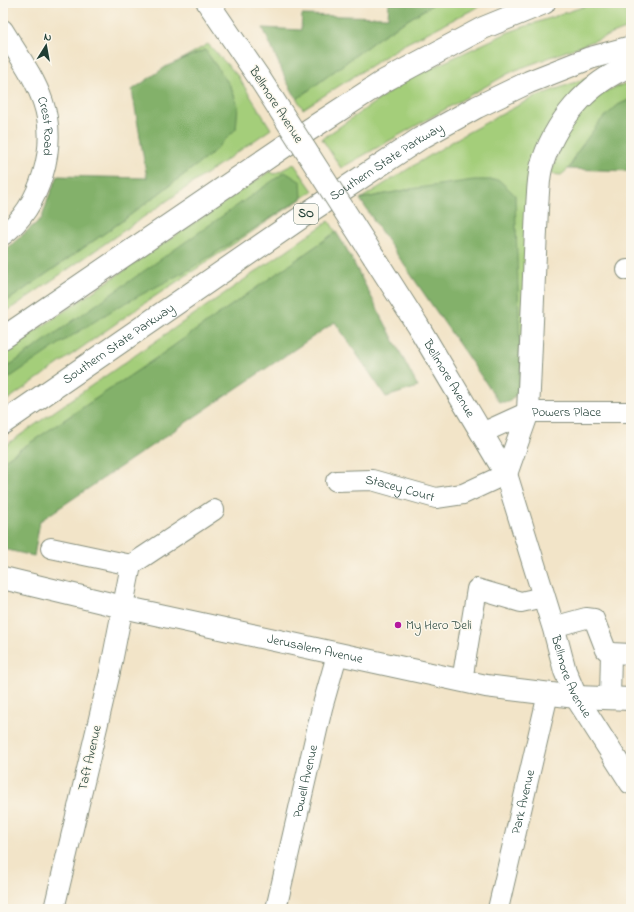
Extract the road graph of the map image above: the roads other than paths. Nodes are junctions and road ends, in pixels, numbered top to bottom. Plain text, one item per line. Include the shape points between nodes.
1 (208, 3) edge
2 (544, 3) edge
3 (5, 33) edge
4 (631, 48) edge
5 (631, 66) edge
6 (3, 235) edge
7 (3, 338) edge
8 (528, 412) junction
9 (631, 412) edge
10 (3, 423) edge
11 (482, 433) junction
12 (506, 474) junction
13 (336, 481) dead end
14 (214, 510) dead end
15 (51, 548) dead end
16 (132, 565) junction
17 (3, 578) edge
18 (544, 597) junction
19 (123, 607) junction
20 (553, 627) junction
21 (611, 653) junction
22 (631, 654) edge
23 (337, 655) junction
24 (462, 681) junction
25 (548, 694) junction
26 (576, 697) junction
27 (610, 698) junction
28 (631, 699) edge
29 (631, 783) edge
30 (54, 909) edge
31 (276, 909) edge
32 (498, 909) edge

1 - 11 main road, Bellmore Avenue, bridge via 260,79 418,326
2 - 7 main road via 483,28 384,81
3 - 6 street, Crest Road via 40,93 46,110 48,136 39,185 24,214
4 - 10 main road, Southern State Parkway / SO via 590,58 530,82 421,138
5 - 8 main road via 600,82 574,106 552,140 541,168 538,184
8 - 9 street, Powers Place
8 - 11 street, Powers Place
8 - 12 main road
11 - 12 main road, Bellmore Avenue
12 - 13 street, Stacey Court via 463,494 436,498 372,480
12 - 18 main road, Bellmore Avenue
14 - 16 street
15 - 16 street
16 - 19 street, Taft Avenue
17 - 19 main road, Jerusalem Avenue
18 - 20 main road, Bellmore Avenue
18 - 24 street via 521,602 477,589
19 - 23 main road, Jerusalem Avenue
19 - 30 street, Taft Avenue
20 - 21 street via 586,618 594,619 606,650
20 - 26 main road, Bellmore Avenue via 565,671
21 - 22 street
21 - 27 street
23 - 24 main road, Jerusalem Avenue
23 - 31 street, Powell Avenue via 322,708
24 - 25 main road, Jerusalem Avenue
25 - 26 main road, Jerusalem Avenue
25 - 32 street, Park Avenue
26 - 27 main road, Jerusalem Avenue
26 - 29 main road, Bellmore Avenue
27 - 28 main road, Jerusalem Avenue

